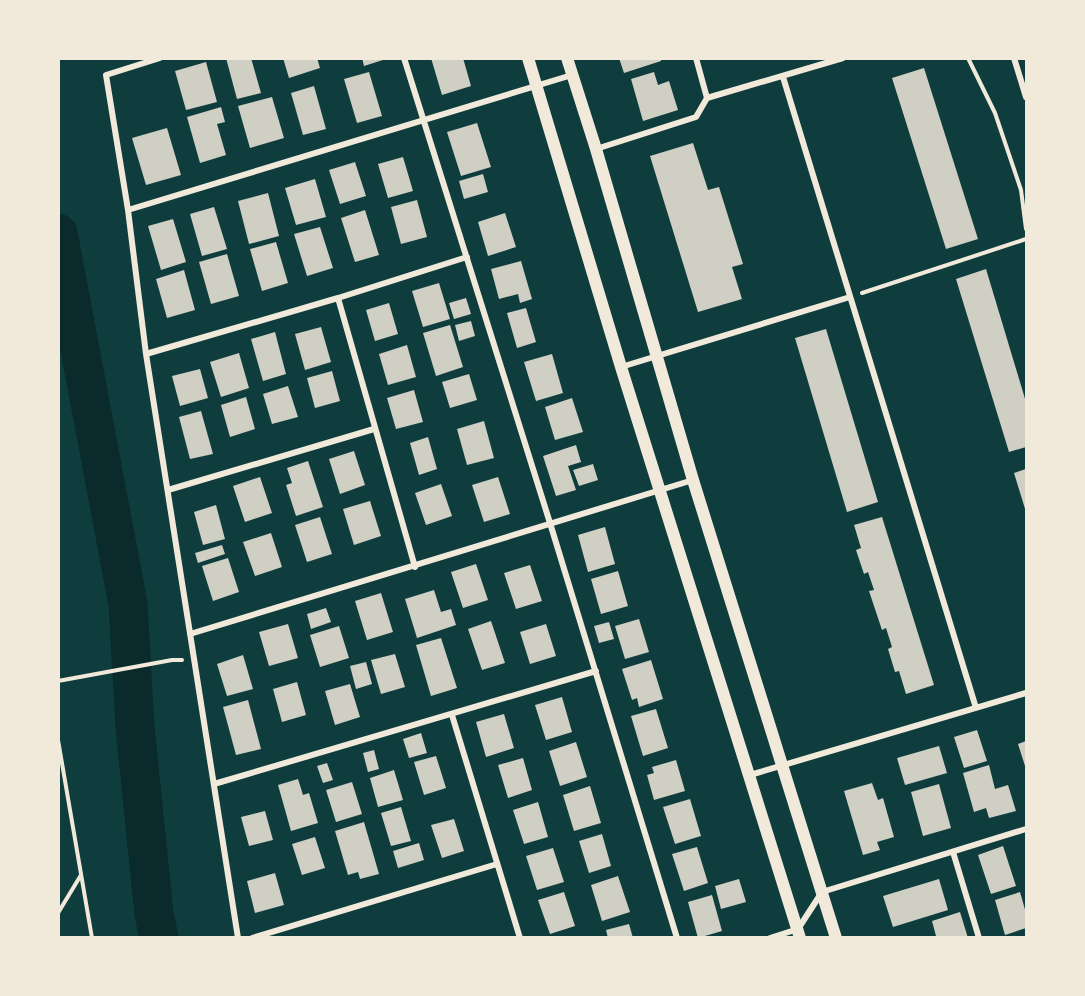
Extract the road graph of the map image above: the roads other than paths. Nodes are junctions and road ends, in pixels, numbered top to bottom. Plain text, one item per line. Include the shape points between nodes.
1 (160, 58) edge
2 (404, 58) edge
3 (528, 58) edge
4 (567, 58) edge
5 (696, 58) edge
6 (843, 58) edge
7 (1014, 58) edge
8 (573, 75) junction
9 (783, 77) junction
10 (537, 86) junction
11 (1026, 97) edge
12 (707, 98) junction
13 (425, 120) junction
14 (596, 149) junction
15 (128, 210) junction
16 (467, 257) junction
17 (850, 297) junction
18 (338, 298) junction
19 (146, 354) junction
20 (656, 357) junction
21 (621, 368) junction
22 (374, 429) junction
23 (693, 480) junction
24 (660, 489) junction
25 (168, 490) junction
26 (550, 523) junction
27 (414, 567) junction
28 (190, 634) junction
29 (596, 672) junction
30 (1026, 693) edge
31 (976, 708) junction
32 (452, 715) junction
33 (783, 765) junction
34 (750, 775) junction
35 (214, 784) junction
36 (1026, 829) edge
37 (953, 852) junction
38 (497, 864) junction
39 (822, 892) junction
40 (799, 933) edge
41 (238, 938) edge
42 (252, 938) edge
43 (520, 938) edge
44 (677, 938) edge
45 (770, 938) edge
46 (836, 938) edge
47 (980, 938) edge

1 - 15 street via 106,75
2 - 13 street
3 - 10 main road
4 - 8 main road
5 - 12 street
6 - 9 street
7 - 11 street
8 - 10 street
8 - 14 main road
9 - 12 street
9 - 17 street
10 - 13 street
10 - 21 main road
12 - 14 street via 696,117
13 - 15 street
13 - 16 street
14 - 20 main road
15 - 19 street
16 - 18 street
16 - 26 street
17 - 20 street
17 - 31 street
18 - 19 street
18 - 22 street
19 - 25 street
20 - 21 street
20 - 23 main road
21 - 24 main road
22 - 25 street
22 - 27 street
23 - 24 street
23 - 33 main road
24 - 26 street
24 - 34 main road
25 - 28 street
26 - 27 street
26 - 29 street
27 - 28 street
28 - 35 street
29 - 32 street
29 - 44 street
30 - 31 street
31 - 33 street
32 - 35 street
32 - 38 street
33 - 34 street
33 - 39 main road
34 - 40 main road
35 - 41 street
36 - 37 street
37 - 39 street
37 - 47 street
38 - 42 street
38 - 43 street
39 - 40 street
39 - 46 main road
40 - 45 street

